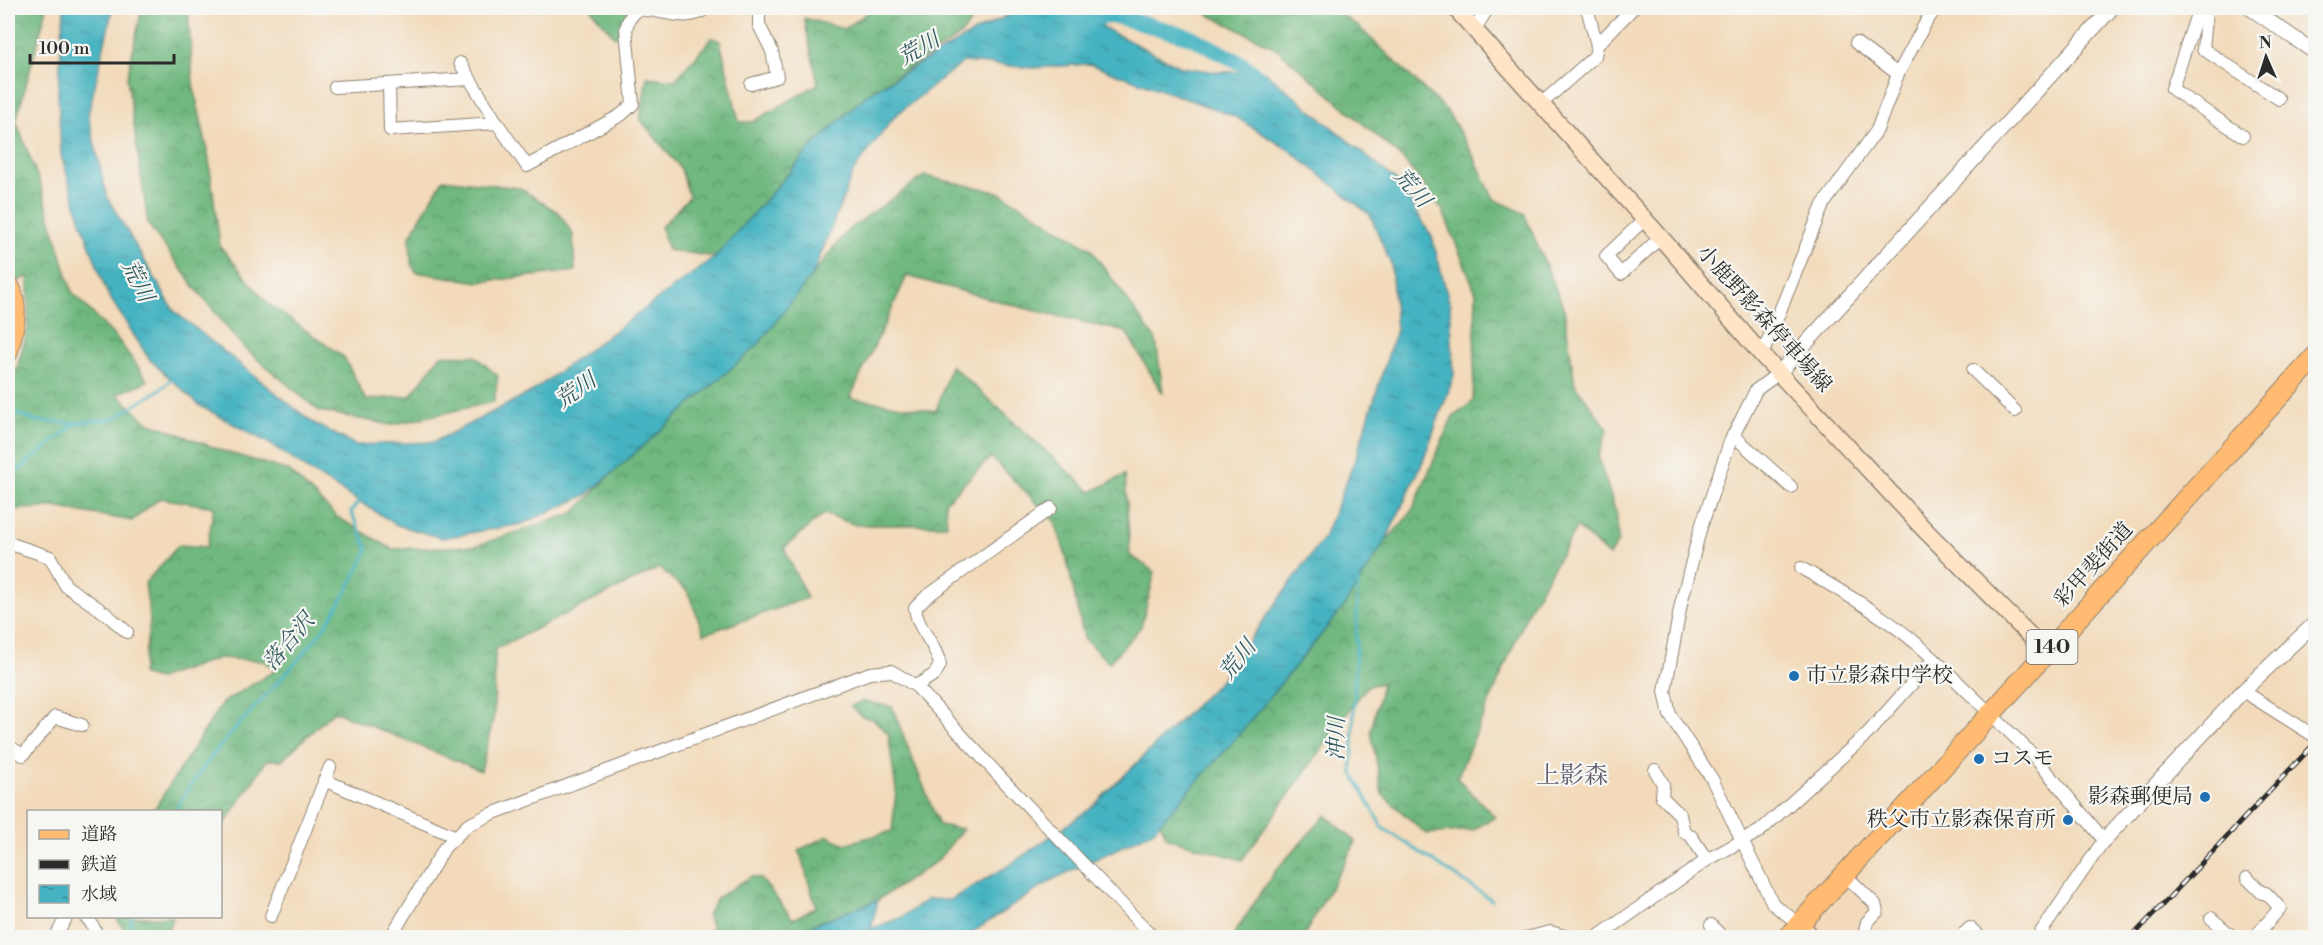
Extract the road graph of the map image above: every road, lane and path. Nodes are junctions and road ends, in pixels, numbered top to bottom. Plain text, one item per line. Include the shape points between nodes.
1 (706, 8) edge
2 (759, 8) edge
3 (1455, 8) edge
4 (1488, 8) edge
5 (1587, 8) edge
6 (1633, 8) edge
7 (1936, 8) edge
8 (2112, 8) edge
9 (2250, 8) edge
10 (2199, 9) edge
11 (1475, 29) junction
12 (1856, 43) dead end
13 (1597, 45) junction
14 (2316, 53) edge
15 (460, 63) dead end
16 (1898, 74) junction
17 (470, 79) junction
18 (388, 84) junction
19 (751, 84) dead end
20 (335, 87) dead end
21 (2279, 99) dead end
22 (1542, 103) junction
23 (497, 123) junction
24 (2243, 136) dead end
25 (1645, 219) junction
26 (1661, 237) junction
27 (8, 283) edge
28 (8, 354) edge
29 (1762, 355) junction
30 (2316, 356) edge
31 (1973, 370) dead end
32 (1779, 373) junction
33 (2015, 411) dead end
34 (1733, 435) junction
35 (1791, 487) dead end
36 (1051, 508) dead end
37 (8, 543) edge
38 (1801, 568) dead end
39 (2316, 622) edge
40 (127, 632) dead end
41 (2047, 652) junction
42 (1934, 659) junction
43 (916, 687) junction
44 (2243, 691) junction
45 (1990, 714) junction
46 (82, 725) dead end
47 (2316, 737) edge
48 (8, 746) edge
49 (330, 767) dead end
50 (1655, 770) dead end
51 (324, 780) junction
52 (454, 836) junction
53 (2104, 840) junction
54 (1742, 841) junction
55 (1707, 860) junction
56 (1844, 874) junction
57 (2247, 878) dead end
58 (271, 916) dead end
59 (66, 918) edge
60 (86, 918) edge
61 (2211, 918) dead end
62 (1711, 925) dead end
63 (1793, 931) edge
64 (56, 936) edge
65 (99, 938) edge
66 (390, 938) edge
67 (1154, 938) edge
68 (1526, 938) edge
69 (1572, 938) edge
70 (1596, 938) edge
71 (1723, 938) edge
72 (1813, 938) edge
73 (1863, 938) edge
74 (1959, 938) edge
75 (1981, 938) edge
76 (2037, 938) edge
77 (2234, 938) edge
78 (2254, 938) edge

1 - 23 street via 689,16 637,10 629,19 626,29 633,104 621,115 527,166
2 - 19 street via 759,25 772,51 777,77
3 - 11 main road, 小鹿野影森停車場線
4 - 11 street
5 - 13 street
6 - 13 street
7 - 16 street
8 - 32 street
9 - 14 street
10 - 21 street via 2206,19 2203,49
10 - 24 street via 2172,89
11 - 22 main road, 小鹿野影森停車場線
12 - 16 street
13 - 22 street via 1595,56
15 - 17 street
16 - 29 street via 1877,130 1823,205
17 - 18 street
17 - 23 street
18 - 20 street
18 - 23 street via 390,130
22 - 25 main road, 小鹿野影森停車場線
25 - 26 main road, 小鹿野影森停車場線
25 - 26 street via 1606,256 1621,274
26 - 29 main road, 小鹿野影森停車場線
27 - 28 main road via 15,316
29 - 32 main road, 小鹿野影森停車場線
30 - 41 highway, 彩甲斐街道 / 140
31 - 33 street
32 - 34 street via 1756,390
32 - 41 main road, 小鹿野影森停車場線 via 1924,529
34 - 35 street
34 - 54 street via 1700,530 1665,691 1670,715 1712,779
36 - 43 street via 915,608 916,617 938,652 940,665 935,674
37 - 40 street via 50,557 66,586
38 - 42 street via 1853,597
39 - 44 street
41 - 45 highway, 彩甲斐街道 / 140
42 - 45 street
42 - 54 street via 1868,733 1760,831
43 - 52 street via 891,671 870,674 491,814
43 - 67 street
44 - 47 street
44 - 53 street
45 - 53 street via 2040,762
45 - 56 highway, 彩甲斐街道 / 140
46 - 48 street via 55,717 23,754
49 - 51 street
50 - 55 street via 1663,784 1662,797 1680,815 1684,832
51 - 52 street
51 - 58 street
52 - 66 street
53 - 76 street
54 - 55 street
54 - 63 street via 1773,904
55 - 70 street
56 - 63 highway, 彩甲斐街道 / 140
56 - 73 street via 1875,904 1876,912 1867,922
57 - 78 street via 2280,908
59 - 64 street
60 - 65 street
61 - 77 street
62 - 71 street
63 - 72 main road
68 - 69 street via 1550,932
74 - 75 street via 1970,928

